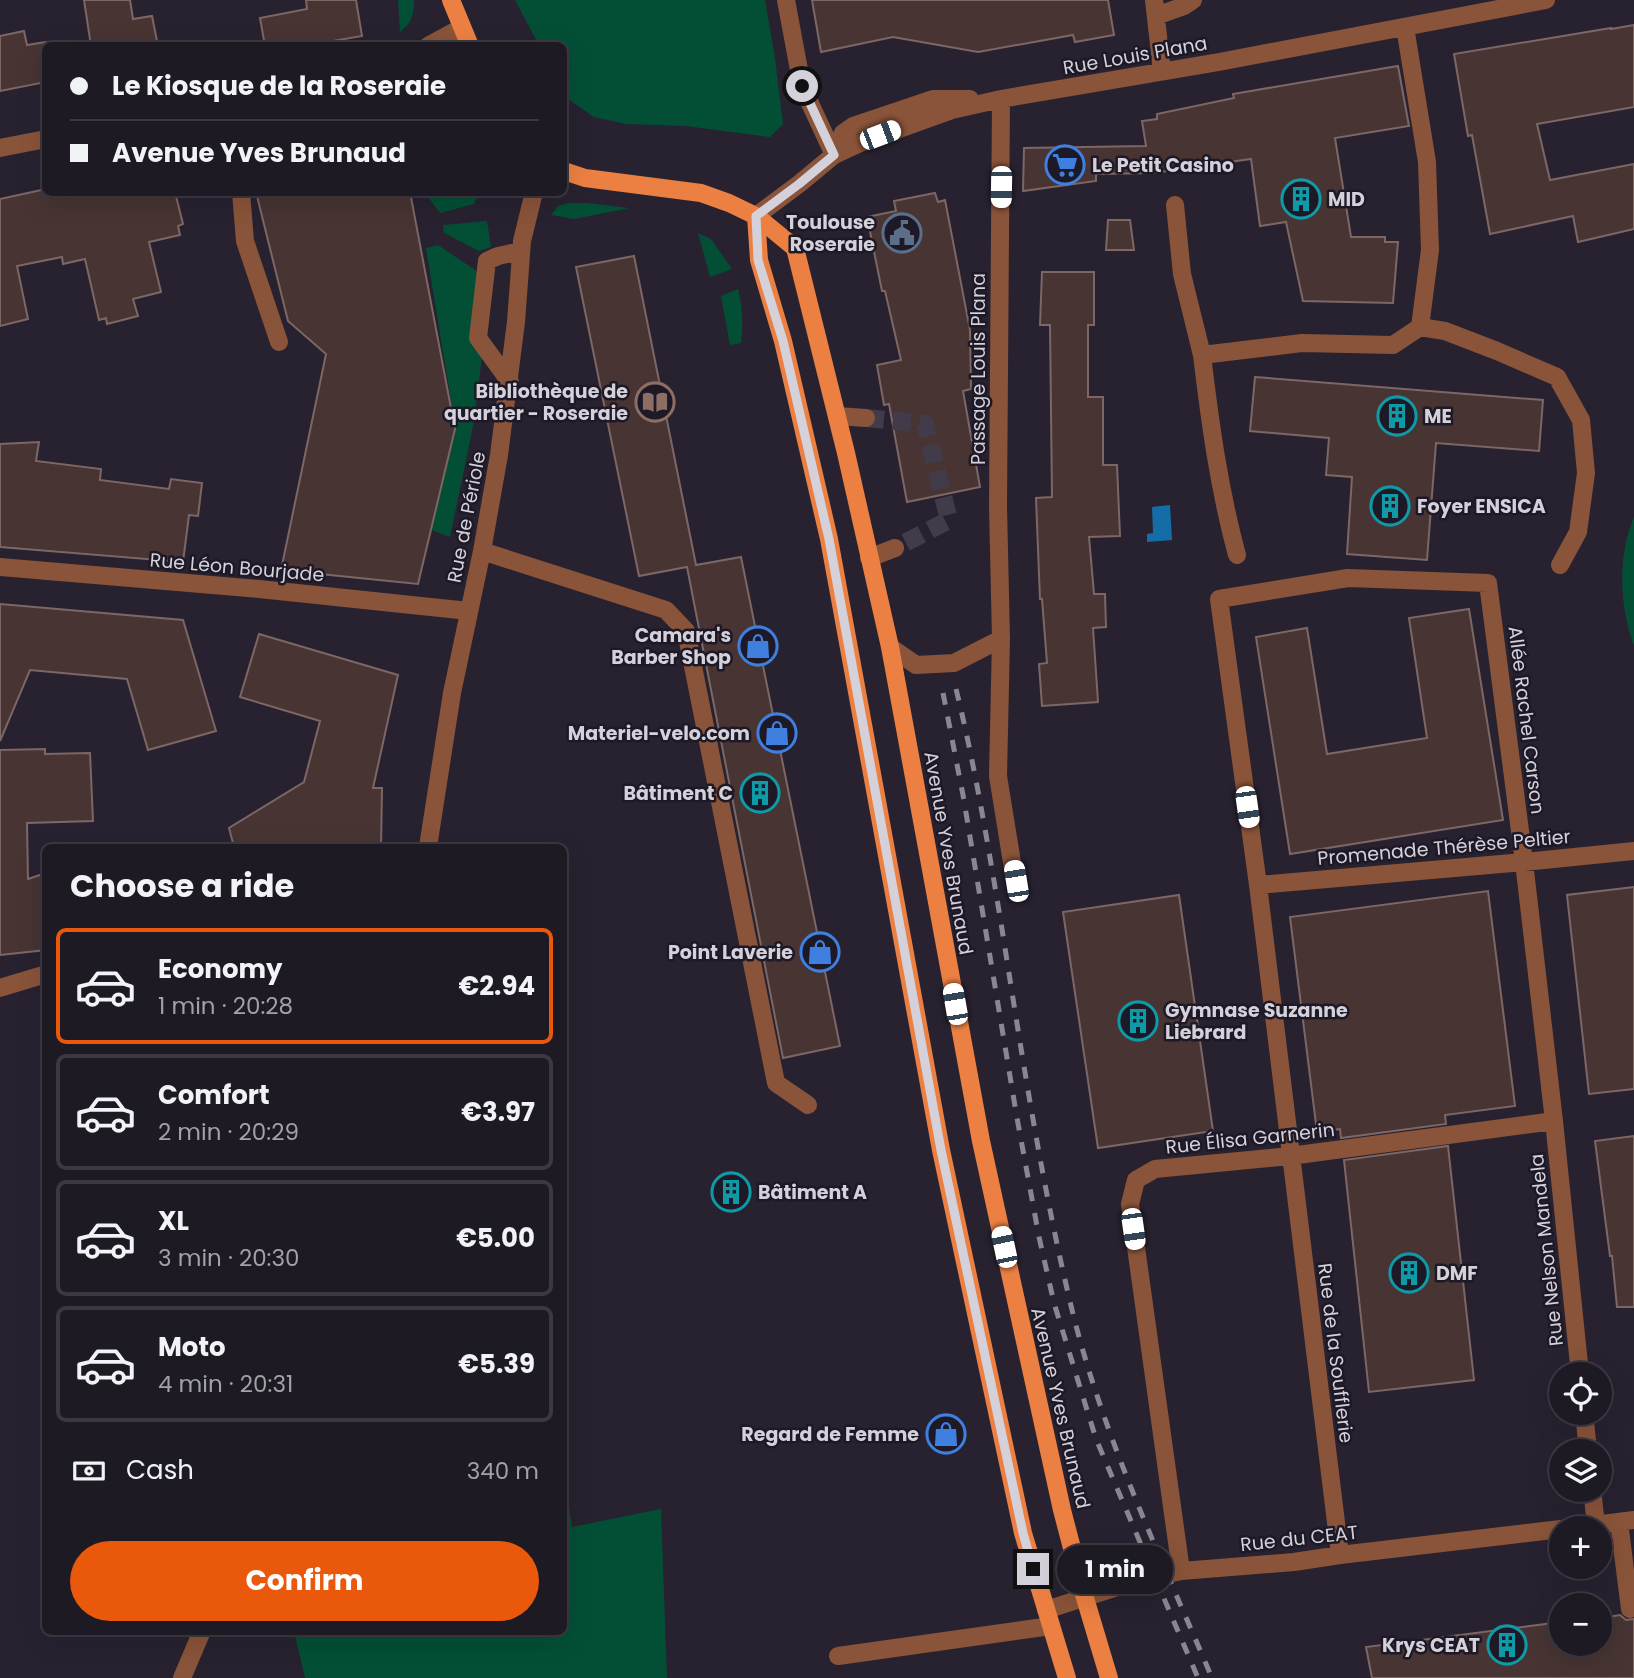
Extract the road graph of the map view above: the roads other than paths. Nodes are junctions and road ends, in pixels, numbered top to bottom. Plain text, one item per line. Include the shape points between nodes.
1 (451, 0) edge
2 (786, 0) edge
3 (1193, 0) edge
4 (1546, 0) edge
5 (1155, 8) edge
6 (1405, 27) junction
7 (461, 28) junction
8 (435, 42) edge
9 (468, 42) edge
10 (1162, 71) junction
11 (1001, 99) junction
12 (42, 140) edge
13 (0, 148) edge
14 (834, 155) junction
15 (567, 172) edge
16 (241, 196) edge
17 (533, 196) edge
18 (1175, 205) dead end
19 (756, 216) junction
20 (521, 251) junction
21 (1420, 327) junction
22 (279, 342) dead end
23 (1202, 355) junction
24 (509, 382) junction
25 (837, 416) junction
26 (866, 418) tunnel mouth
27 (895, 548) tunnel mouth
28 (482, 551) junction
29 (1237, 555) dead end
30 (869, 558) junction
31 (1560, 565) dead end
32 (0, 567) edge
33 (1488, 583) joint
34 (469, 611) junction
35 (1001, 639) junction
36 (890, 647) junction
37 (428, 844) edge
38 (1634, 851) edge
39 (1524, 862) junction
40 (1016, 881) dead end
41 (1258, 885) junction
42 (42, 975) edge
43 (0, 988) edge
44 (808, 1105) dead end
45 (1554, 1121) junction
46 (1290, 1156) junction
47 (1579, 1362) edge
48 (1626, 1521) edge
49 (1549, 1530) edge
50 (1340, 1555) junction
51 (1181, 1571) junction
52 (1085, 1598) junction
53 (1630, 1609) dead end
54 (1048, 1618) junction
55 (200, 1635) edge
56 (838, 1656) dead end
57 (182, 1678) edge
58 (1067, 1678) edge
59 (1109, 1678) edge

1 - 7 main road
2 - 14 street via 802,86
3 - 5 street via 1184,6
4 - 6 street, Rue Louis Plana
5 - 10 street
6 - 10 street, Rue Louis Plana
6 - 21 street via 1427,162 1430,250
7 - 8 street
7 - 9 main road
10 - 11 street, Rue Louis Plana
11 - 14 street, Rue Louis Plana via 952,110
11 - 35 street, Passage Louis Plana
12 - 13 street
14 - 19 street, Rue Louis Plana
15 - 19 main road, Avenue Yves Brunaud via 701,193
16 - 22 street via 245,241
17 - 20 street, Rue de Périole
18 - 23 street via 1182,274
19 - 25 main road, Avenue Yves Brunaud via 795,248
19 - 54 main road via 758,260 783,341 829,539 941,1150 1023,1533
20 - 24 street, Rue de Périole
20 - 24 street via 487,261 478,338
21 - 23 street via 1393,345 1302,344
21 - 31 street via 1445,331 1556,377 1569,398 1581,420 1586,473 1578,532
23 - 29 street via 1210,424
24 - 28 street, Rue de Périole
25 - 26 street
25 - 30 main road, Avenue Yves Brunaud
27 - 30 street
28 - 34 street, Rue de Périole
28 - 44 street via 666,610 686,631 776,1083
30 - 36 main road, Avenue Yves Brunaud
32 - 34 street, Rue Léon Bourjade
33 - 39 street, Allée Rachel Carson
33 - 41 street, Rue de la Soufflerie via 1348,578 1219,599
34 - 37 street, Rue de Périole
35 - 36 street via 954,663 916,665
35 - 40 street, Passage Louis Plana via 998,776
36 - 52 main road, Avenue Yves Brunaud via 981,1141
38 - 39 street, Promenade Thérèse Peltier
39 - 41 street, Promenade Thérèse Peltier
39 - 45 street, Allée Rachel Carson
41 - 46 street, Rue de la Soufflerie
42 - 43 street
45 - 46 street, Rue Élisa Garnerin
45 - 47 street, Rue Nelson Mandela
46 - 50 street, Rue de la Soufflerie
46 - 51 street, Rue Élisa Garnerin via 1155,1169 1136,1181 1130,1204
48 - 53 street
49 - 50 street, Rue du CEAT
50 - 51 street, Rue du CEAT
51 - 52 street, Rue du CEAT
52 - 54 street, Rue du CEAT
52 - 59 main road, Avenue Yves Brunaud
54 - 56 street, Rue du CEAT
54 - 58 main road
55 - 57 street

